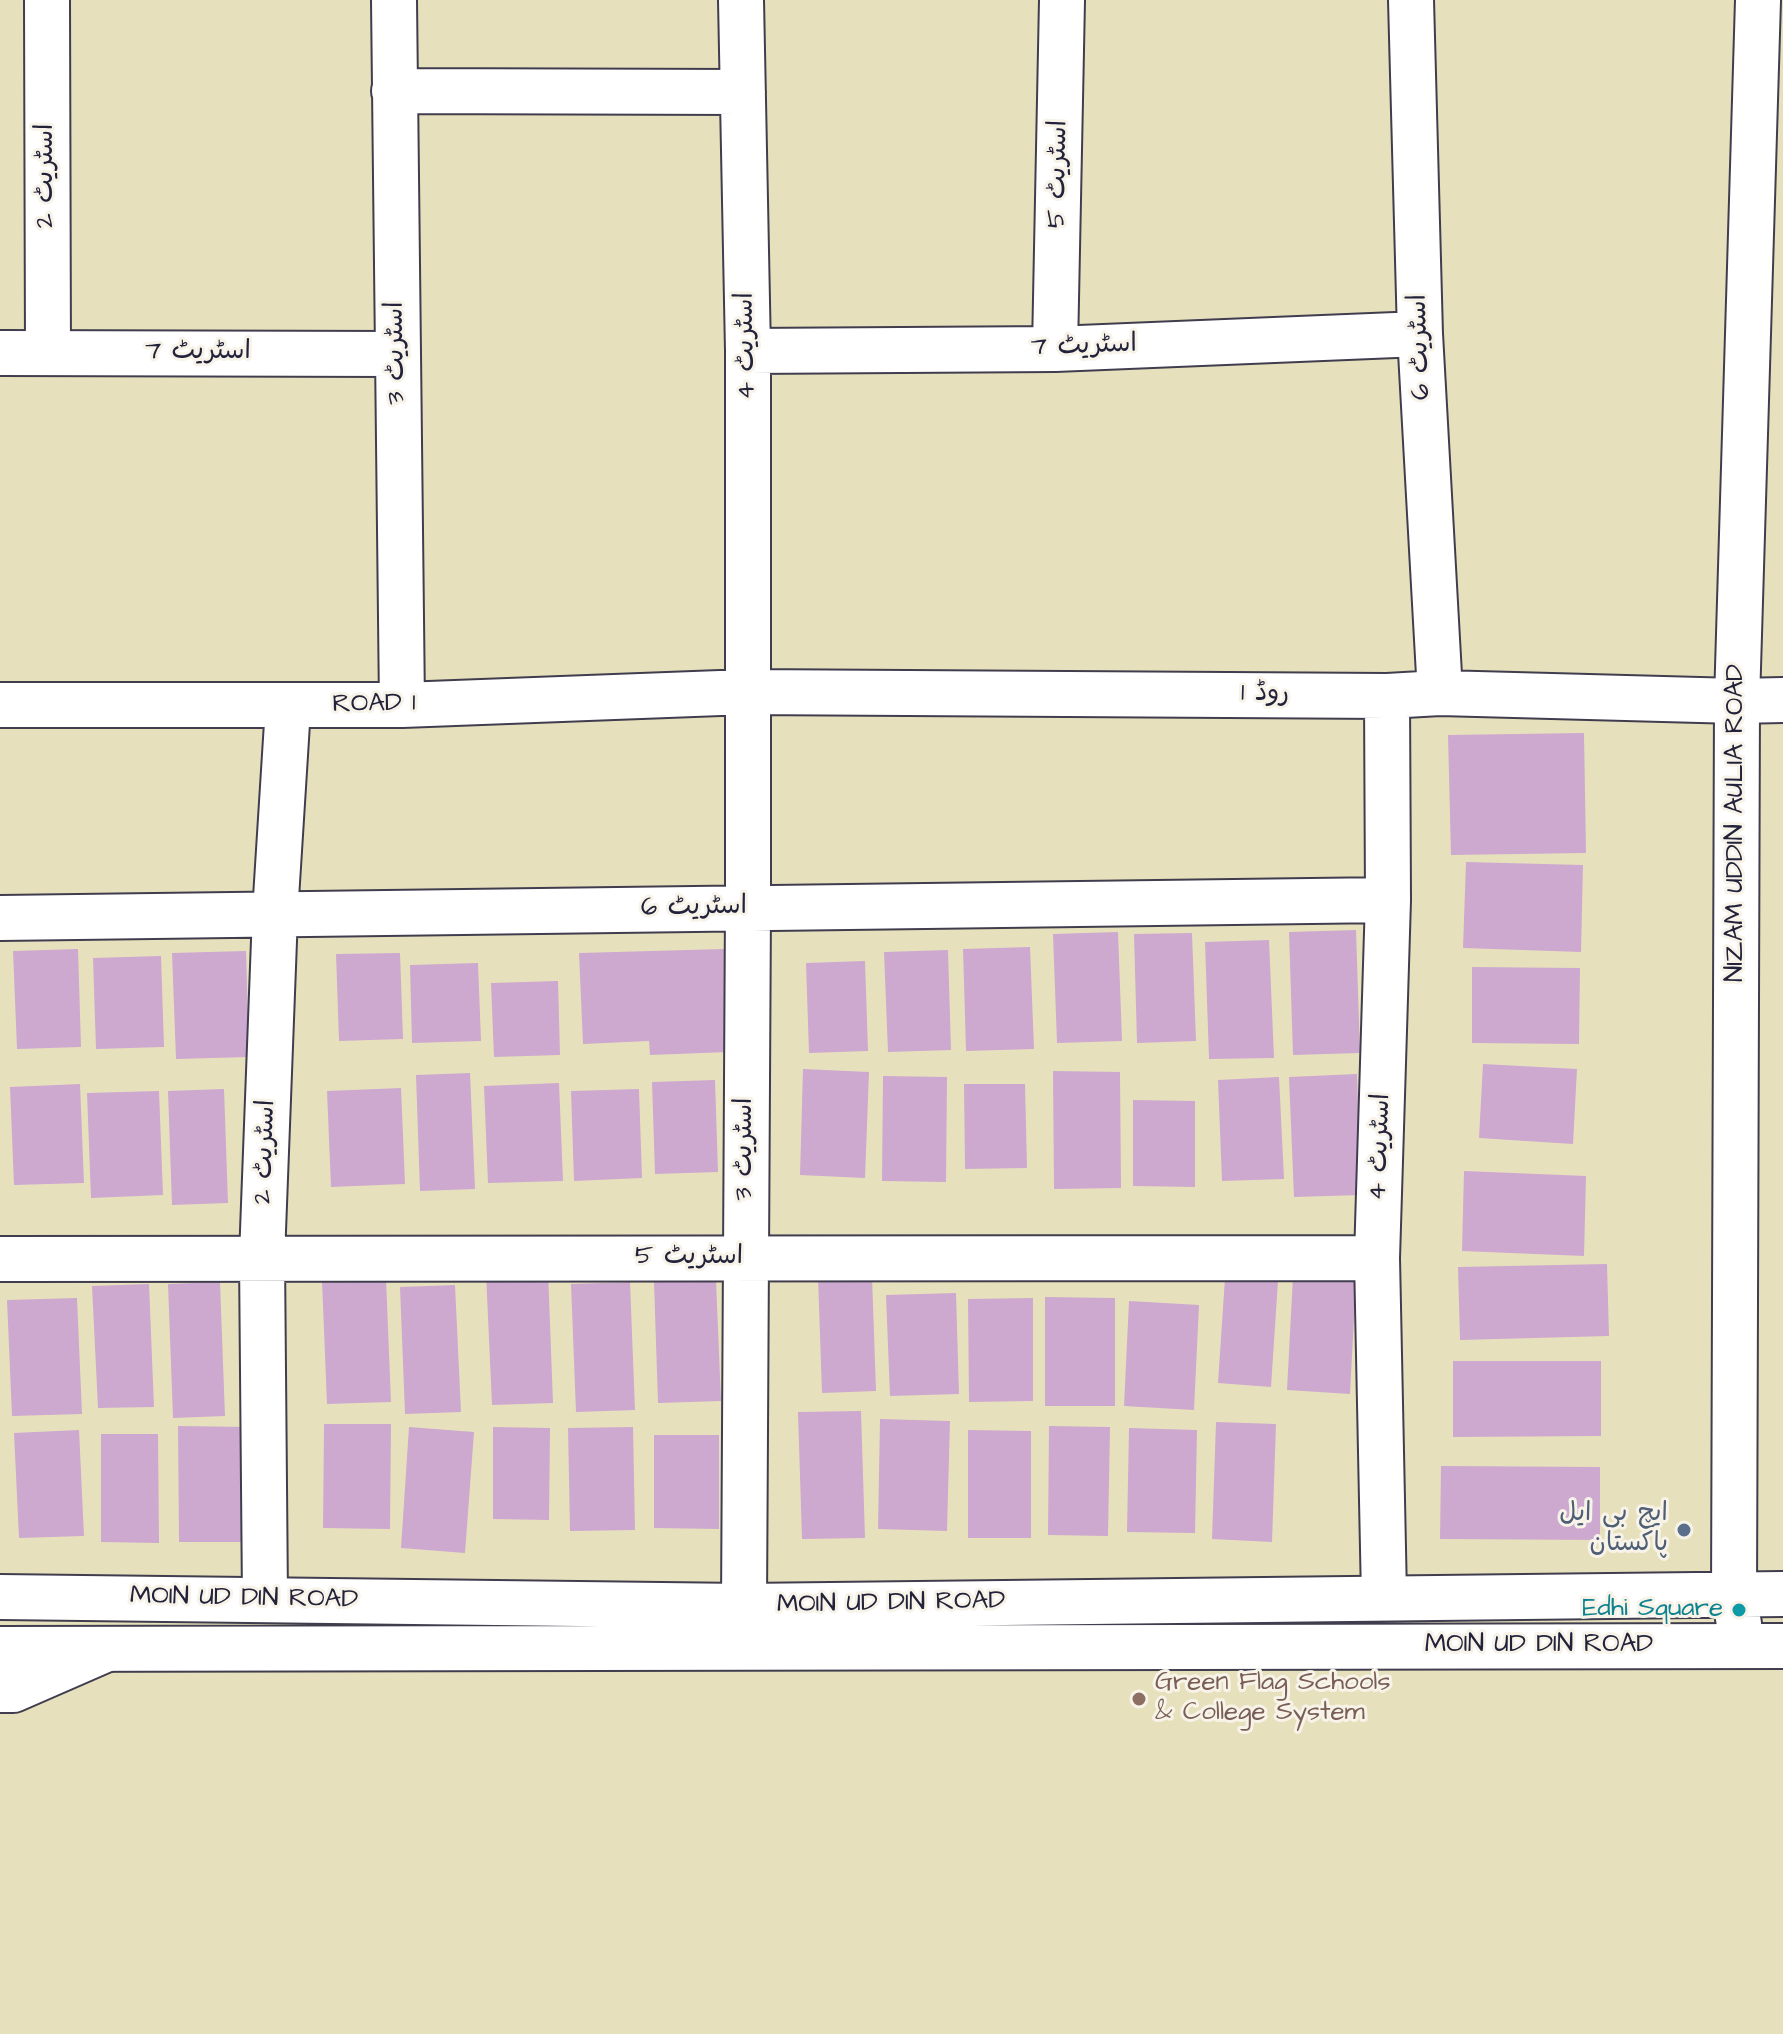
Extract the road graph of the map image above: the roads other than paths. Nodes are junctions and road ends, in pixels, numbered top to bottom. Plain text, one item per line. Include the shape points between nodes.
1 (47, 0) edge
2 (394, 0) edge
3 (741, 0) edge
4 (1062, 0) edge
5 (1411, 0) edge
6 (1758, 0) edge
7 (394, 91) junction
8 (743, 92) junction
9 (1420, 334) junction
10 (1055, 349) junction
11 (748, 351) junction
12 (0, 353) edge
13 (48, 353) junction
14 (397, 354) junction
15 (747, 692) junction
16 (1440, 693) junction
17 (1387, 696) junction
18 (1783, 700) edge
19 (1737, 701) junction
20 (0, 705) edge
21 (402, 705) junction
22 (288, 707) junction
23 (1388, 900) junction
24 (748, 907) junction
25 (275, 914) junction
26 (0, 918) edge
27 (262, 1257) junction
28 (1377, 1258) junction
29 (0, 1259) edge
30 (746, 1259) junction
31 (1783, 1594) edge
32 (1734, 1595) junction
33 (0, 1597) edge
34 (1384, 1597) junction
35 (265, 1599) junction
36 (744, 1606) junction
37 (1763, 1646) edge
38 (0, 1649) edge
39 (107, 1649) junction
40 (0, 1690) edge

1 - 13 street, اسٹریٹ 2
2 - 7 street, اسٹریٹ 3
3 - 8 street, اسٹریٹ 4
4 - 10 street, اسٹریٹ 5
5 - 9 street, اسٹریٹ 6
6 - 19 street, NIZAM UDDIN AULIA ROAD
7 - 8 street
7 - 14 street, اسٹریٹ 3
8 - 11 street, اسٹریٹ 4
9 - 10 street, اسٹریٹ 7
9 - 16 street, اسٹریٹ 6
10 - 11 street, اسٹریٹ 7
11 - 15 street, اسٹریٹ 4
12 - 13 street, اسٹریٹ 7
13 - 14 street, اسٹریٹ 7
14 - 21 street, اسٹریٹ 3
15 - 17 street, روڈ 1
15 - 21 street, ROAD 1
15 - 24 street, اسٹریٹ 3
16 - 17 street, روڈ 1
16 - 19 street, روڈ 1
17 - 23 street, اسٹریٹ 4
18 - 19 street, روڈ 1
19 - 32 street, NIZAM UDDIN AULIA ROAD
20 - 22 street, ROAD 1
21 - 22 street, ROAD 1
22 - 25 street, اسٹریٹ 2
23 - 24 street, اسٹریٹ 6
23 - 28 street, اسٹریٹ 4
24 - 25 street, اسٹریٹ 6
24 - 30 street, اسٹریٹ 3
25 - 26 street, اسٹریٹ 6
25 - 27 street, اسٹریٹ 2
27 - 29 street, اسٹریٹ 5
27 - 30 street, اسٹریٹ 5
27 - 35 street, اسٹریٹ 2
28 - 30 street, اسٹریٹ 5
28 - 34 street, اسٹریٹ 4
30 - 36 street, اسٹریٹ 3
31 - 32 street, MOIN UD DIN ROAD
32 - 34 street, MOIN UD DIN ROAD
32 - 37 street, NIZAM UDDIN AULIA ROAD
33 - 35 street, MOIN UD DIN ROAD
34 - 36 street, MOIN UD DIN ROAD
35 - 36 street, MOIN UD DIN ROAD
37 - 39 street, MOIN UD DIN ROAD
38 - 39 street, MOIN UD DIN ROAD
39 - 40 street via 13,1690

